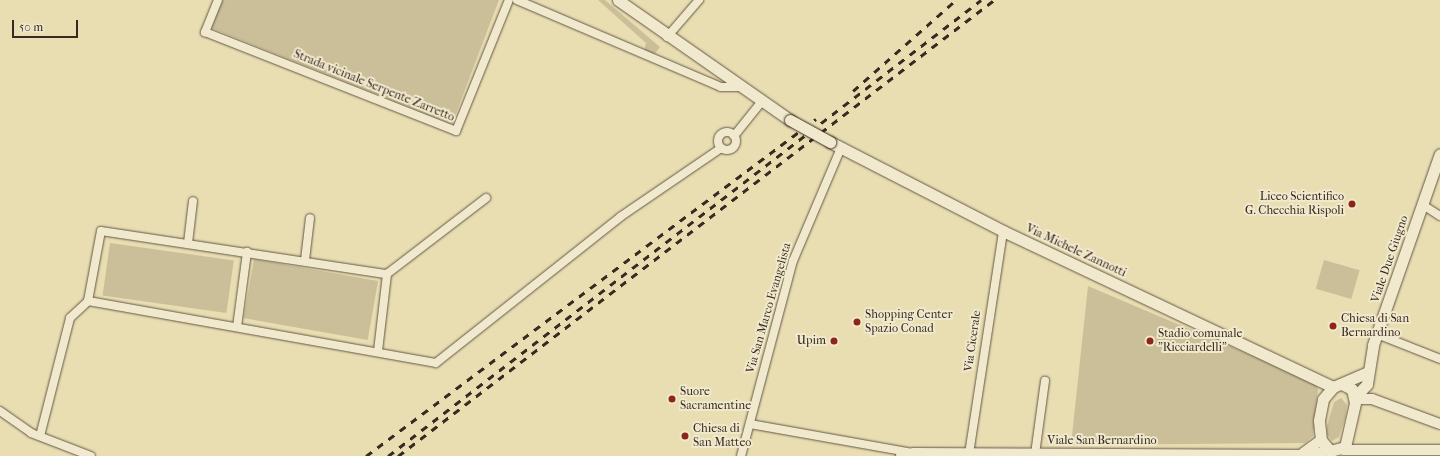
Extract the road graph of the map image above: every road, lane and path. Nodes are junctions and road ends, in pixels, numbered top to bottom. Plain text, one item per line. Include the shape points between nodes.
1 (218, 0) edge
2 (509, 0) edge
3 (516, 0) edge
4 (618, 0) edge
5 (699, 0) edge
6 (667, 37) junction
7 (740, 86) junction
8 (762, 102) junction
9 (734, 136) junction
10 (721, 148) junction
11 (841, 148) junction
12 (1440, 154) edge
13 (486, 198) dead end
14 (193, 201) dead end
15 (1423, 204) junction
16 (1440, 216) edge
17 (310, 218) dead end
18 (1003, 231) junction
19 (188, 243) junction
20 (247, 252) junction
21 (306, 260) junction
22 (387, 274) junction
23 (88, 301) junction
24 (237, 327) junction
25 (1378, 334) junction
26 (378, 351) junction
27 (1440, 359) edge
28 (1368, 372) junction
29 (1314, 378) junction
30 (1045, 381) dead end
31 (1337, 385) junction
32 (1356, 398) junction
33 (1323, 400) junction
34 (0, 411) edge
35 (750, 424) junction
36 (1440, 424) edge
37 (40, 436) junction
38 (1321, 440) junction
39 (1440, 450) edge
40 (1330, 452) edge
41 (1342, 452) edge
42 (1303, 453) junction
43 (969, 454) junction
44 (1034, 454) junction
45 (1400, 454) edge
46 (914, 455) edge
47 (1169, 455) edge
48 (1218, 455) edge
49 (91, 456) edge
50 (741, 456) edge
51 (901, 456) edge

1 - 2 street, Strada vicinale Serpente Zarretto via 205,32 456,131
3 - 7 street via 720,87
4 - 6 main road, Via Michele Zannotti
5 - 6 street
6 - 7 main road, Via Michele Zannotti
7 - 8 main road, Via Michele Zannotti
8 - 9 street
8 - 11 main road, Via Michele Zannotti, bridge
9 - 10 street via 735,147 730,150
9 - 10 street via 729,132 721,134 718,140
10 - 26 street via 620,217 436,363
11 - 18 main road, Via Michele Zannotti
11 - 35 street, Via San Marco Evangelista via 793,261
12 - 15 main road, Viale Due Giugno
13 - 22 street
14 - 19 street
15 - 16 street
15 - 25 main road, Viale Due Giugno
17 - 21 street
18 - 29 main road, Via Michele Zannotti
18 - 43 street, Via Cicerale
19 - 20 street
19 - 23 street via 101,231
20 - 21 street
20 - 24 street
21 - 22 street
22 - 26 street
23 - 24 street
23 - 37 street via 70,318
24 - 26 street
25 - 27 street
25 - 28 main road, Viale Due Giugno
28 - 31 main road
28 - 32 main road, Viale Due Giugno via 1367,384
29 - 31 main road, Via Michele Zannotti
29 - 33 main road
30 - 44 street
31 - 32 main road, Via Michele Zannotti
31 - 33 main road
32 - 36 street via 1372,399
32 - 41 main road
33 - 38 main road via 1319,420
34 - 37 street
35 - 46 street
35 - 50 street, Via San Marco Evangelista
37 - 49 street
38 - 40 main road
38 - 42 street
39 - 45 street
40 - 41 main road
40 - 42 street, Viale San Bernardino
41 - 45 street
42 - 48 street, Viale San Bernardino
43 - 44 street, Viale San Bernardino
43 - 46 street, Viale San Bernardino
44 - 47 street, Viale San Bernardino
46 - 51 street, Viale San Bernardino
47 - 48 street, Viale San Bernardino

